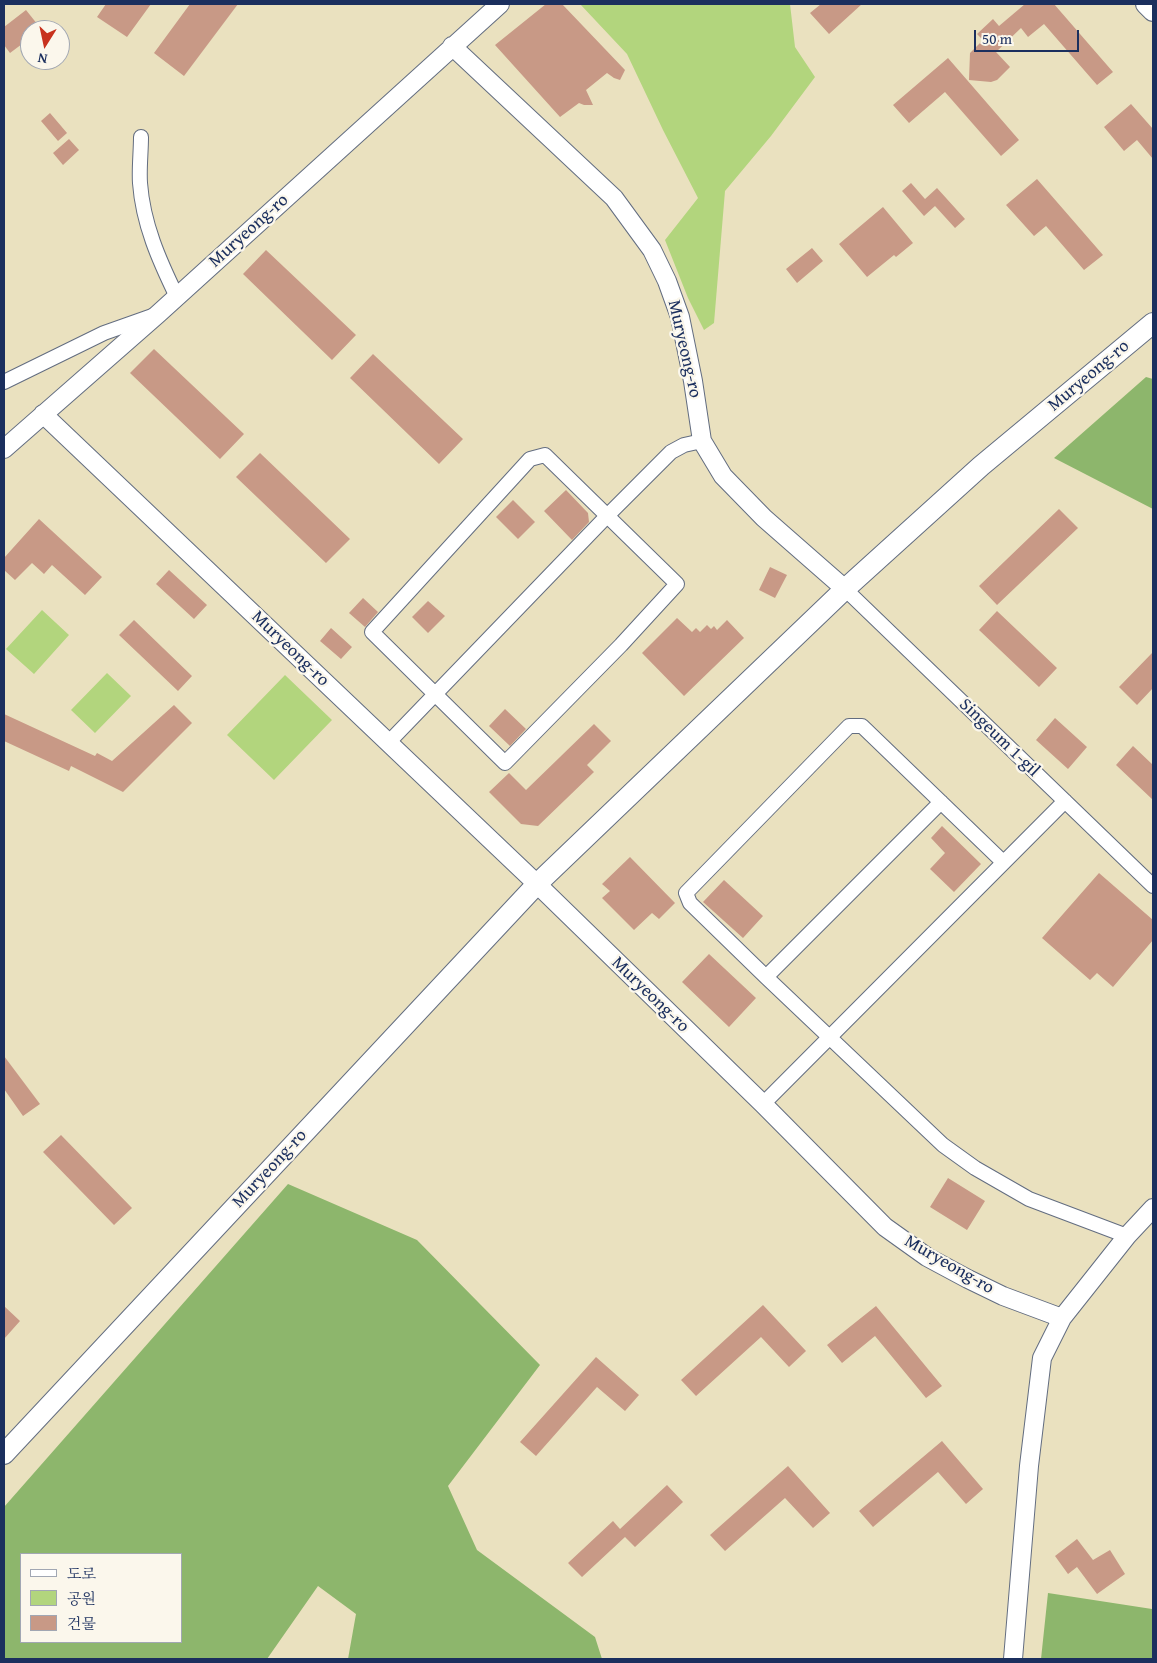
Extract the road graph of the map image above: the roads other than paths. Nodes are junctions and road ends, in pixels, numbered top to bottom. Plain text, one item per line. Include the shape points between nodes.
1 (500, 4) edge
2 (1146, 4) edge
3 (1153, 11) edge
4 (452, 46) junction
5 (141, 137) dead end
6 (177, 297) junction
7 (158, 314) junction
8 (1153, 323) edge
9 (4, 382) edge
10 (43, 414) junction
11 (702, 441) junction
12 (4, 449) edge
13 (607, 516) junction
14 (845, 589) junction
15 (435, 694) junction
16 (388, 742) junction
17 (1065, 801) junction
18 (941, 802) junction
19 (1003, 862) junction
20 (537, 884) junction
21 (1153, 886) edge
22 (766, 977) junction
23 (829, 1038) junction
24 (763, 1104) junction
25 (1153, 1208) edge
26 (1127, 1236) junction
27 (1062, 1318) junction
28 (4, 1454) edge
29 (1013, 1659) edge

1 - 4 street, Muryeong-ro
2 - 3 main road
4 - 6 street, Muryeong-ro
4 - 11 street, Muryeong-ro via 614,198 652,250 680,317
5 - 6 street via 140,184 147,224 160,263
6 - 7 street, Muryeong-ro
7 - 9 street via 104,333
7 - 10 street, Muryeong-ro
8 - 14 main road, Muryeong-ro via 981,466
10 - 12 street, Muryeong-ro
10 - 16 street, Muryeong-ro
11 - 13 street via 671,452
11 - 14 street, Muryeong-ro via 723,476 764,518
13 - 15 street
13 - 15 street via 545,455 530,459 372,632
13 - 15 street via 677,584 621,645 505,763
14 - 17 street, Singeum 1-gil
14 - 20 main road, Muryeong-ro
15 - 16 street
16 - 20 street, Muryeong-ro
17 - 19 street
17 - 21 street, Singeum 1-gil
18 - 19 street
18 - 22 street
18 - 22 street via 862,726 849,726 686,893 690,902
19 - 23 street
20 - 24 street, Muryeong-ro
20 - 28 main road, Muryeong-ro
22 - 23 street
23 - 24 street
23 - 26 street via 944,1145 976,1168 1029,1199
24 - 27 street, Muryeong-ro via 885,1227 927,1257 968,1279
25 - 26 street
26 - 27 street
27 - 29 street via 1042,1358 1029,1466

